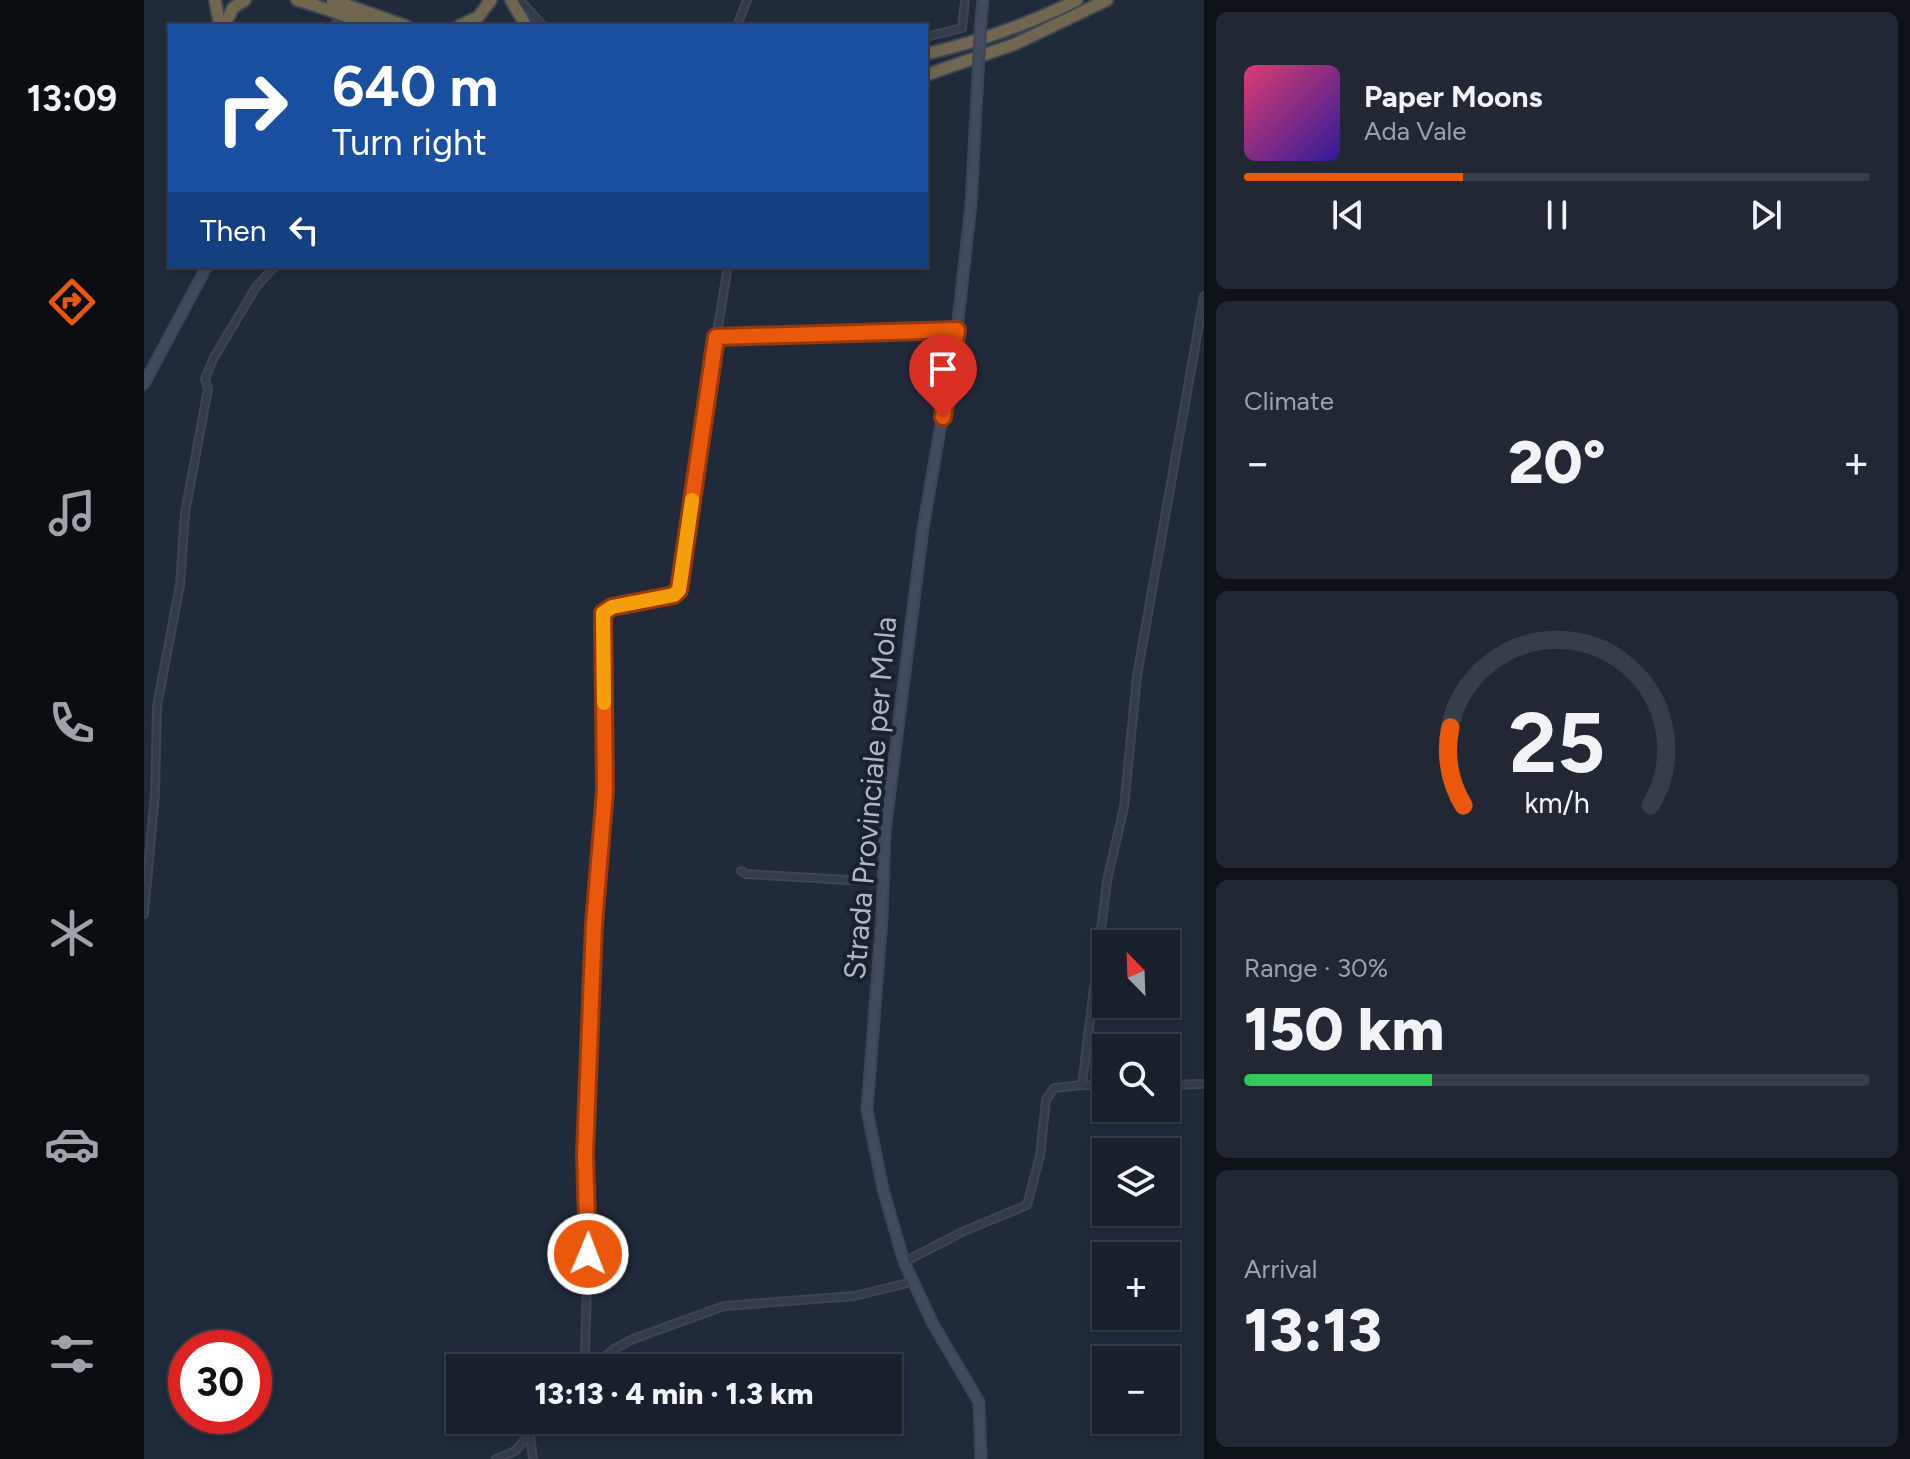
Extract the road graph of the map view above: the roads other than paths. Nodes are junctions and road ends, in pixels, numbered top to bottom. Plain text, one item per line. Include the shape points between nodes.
1 (215, 0) edge
2 (245, 0) edge
3 (297, 0) edge
4 (332, 0) edge
5 (350, 0) edge
6 (491, 0) edge
7 (511, 0) edge
8 (520, 0) edge
9 (747, 0) edge
10 (965, 0) edge
11 (983, 0) edge
12 (1077, 0) edge
13 (1107, 0) edge
14 (375, 20) edge
15 (221, 24) edge
16 (223, 24) edge
17 (337, 24) edge
18 (396, 24) edge
19 (463, 24) edge
20 (525, 24) edge
21 (541, 24) edge
22 (738, 24) edge
23 (928, 36) edge
24 (928, 54) edge
25 (928, 74) edge
26 (206, 268) edge
27 (273, 268) edge
28 (728, 268) edge
29 (1204, 296) edge
30 (957, 330) junction
31 (716, 337) junction
32 (144, 384) edge
33 (741, 871) dead end
34 (883, 882) junction
35 (144, 914) edge
36 (1204, 1084) edge
37 (1082, 1085) junction
38 (1092, 1085) edge
39 (1180, 1085) edge
40 (904, 1262) junction
41 (912, 1282) junction
42 (585, 1354) edge
43 (608, 1354) edge
44 (530, 1435) joint
45 (496, 1459) edge
46 (533, 1459) edge
47 (981, 1459) edge

1 - 15 highway
2 - 16 highway
3 - 14 highway, bridge
4 - 14 highway, bridge
5 - 17 street
6 - 19 highway via 478,17
7 - 20 highway
8 - 21 street
9 - 22 street
10 - 23 street via 962,28
11 - 30 street, Strada Provinciale per Mola, bridge via 971,204
12 - 24 highway
13 - 25 highway via 1015,44
14 - 18 highway
26 - 32 street
27 - 35 street via 256,287 206,371 208,389 185,513 180,585 157,706
28 - 31 street
29 - 37 street via 1137,676 1124,807 1107,881
30 - 31 street
30 - 34 street, Strada Provinciale per Mola via 905,651
31 - 42 street via 679,590 603,613 605,791 585,1154
33 - 34 street
34 - 40 street, Strada Provinciale per Mola via 867,1110
36 - 39 street
37 - 38 street
37 - 40 street via 1054,1088 1046,1100 1040,1156 1027,1205
40 - 41 street, Strada Provinciale per Mola
41 - 43 street via 840,1298 724,1306 633,1339
41 - 47 street, Strada Provinciale per Mola via 979,1402
44 - 45 street via 515,1451
44 - 46 street

